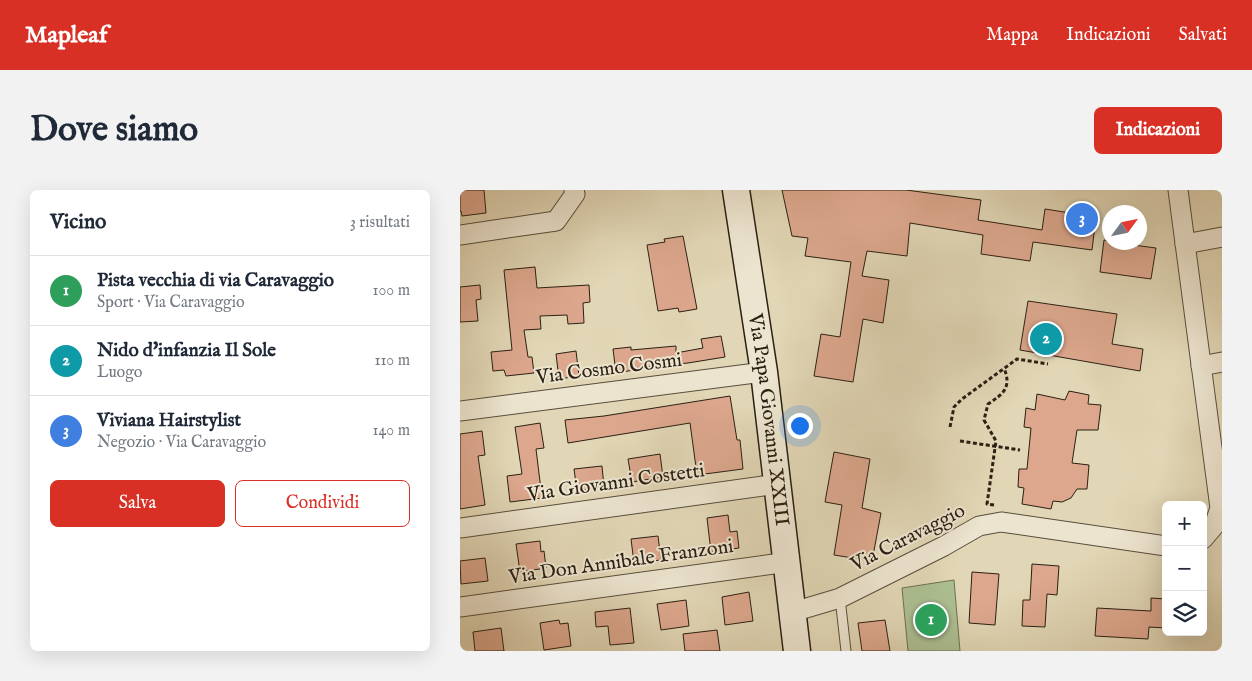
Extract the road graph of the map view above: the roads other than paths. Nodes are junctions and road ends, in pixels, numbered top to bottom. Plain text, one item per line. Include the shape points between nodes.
1 (574, 190) edge
2 (736, 190) edge
3 (1178, 190) edge
4 (460, 235) edge
5 (1222, 236) edge
6 (1185, 244) junction
7 (1222, 362) edge
8 (1201, 366) junction
9 (764, 372) junction
10 (460, 411) edge
11 (778, 484) junction
12 (1220, 491) edge
13 (460, 528) edge
14 (1207, 534) edge
15 (1162, 545) edge
16 (788, 562) junction
17 (840, 598) junction
18 (460, 608) edge
19 (793, 612) junction
20 (797, 651) edge
21 (846, 651) edge

1 - 4 street via 575,194 556,221
2 - 9 main road, Via Papa Giovanni XXIII
3 - 6 street
5 - 6 street
6 - 8 street
7 - 8 street
8 - 12 street
9 - 10 street, Via Cosmo Cosmi
9 - 11 main road, Via Papa Giovanni XXIII
11 - 13 street, Via Giovanni Costetti
11 - 16 main road, Via Papa Giovanni XXIII
12 - 14 street via 1218,519
15 - 17 street, Via Caravaggio via 1001,522 979,526
16 - 18 street, Via Don Annibale Franzoni
16 - 19 main road, Via Papa Giovanni XXIII
17 - 19 street, Via Caravaggio
17 - 21 lane
19 - 20 main road, Via Papa Giovanni XXIII

